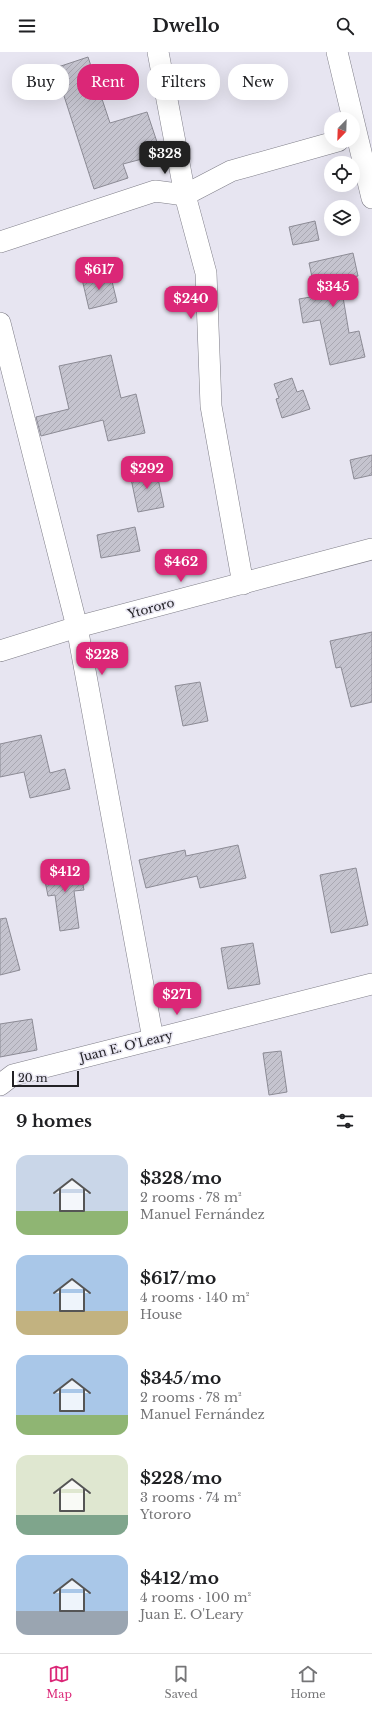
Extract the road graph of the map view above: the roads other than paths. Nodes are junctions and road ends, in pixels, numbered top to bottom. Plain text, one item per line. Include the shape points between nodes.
1 (158, 52) edge
2 (337, 52) edge
3 (350, 112) edge
4 (324, 145) edge
5 (358, 148) edge
6 (185, 195) junction
7 (372, 198) edge
8 (0, 242) edge
9 (0, 323) edge
10 (372, 549) edge
11 (242, 584) junction
12 (77, 628) junction
13 (0, 651) edge
14 (372, 984) edge
15 (153, 1039) junction
16 (0, 1085) edge

1 - 6 street
2 - 3 street
4 - 6 street via 230,171
5 - 7 street
6 - 8 street via 155,191
6 - 11 street via 206,273 211,406
9 - 12 street
10 - 11 street, Ytororo
11 - 12 street, Ytororo
12 - 13 street, Ytororo
12 - 15 street
14 - 15 street, Juan E. O'Leary
15 - 16 street, Juan E. O'Leary via 13,1075

